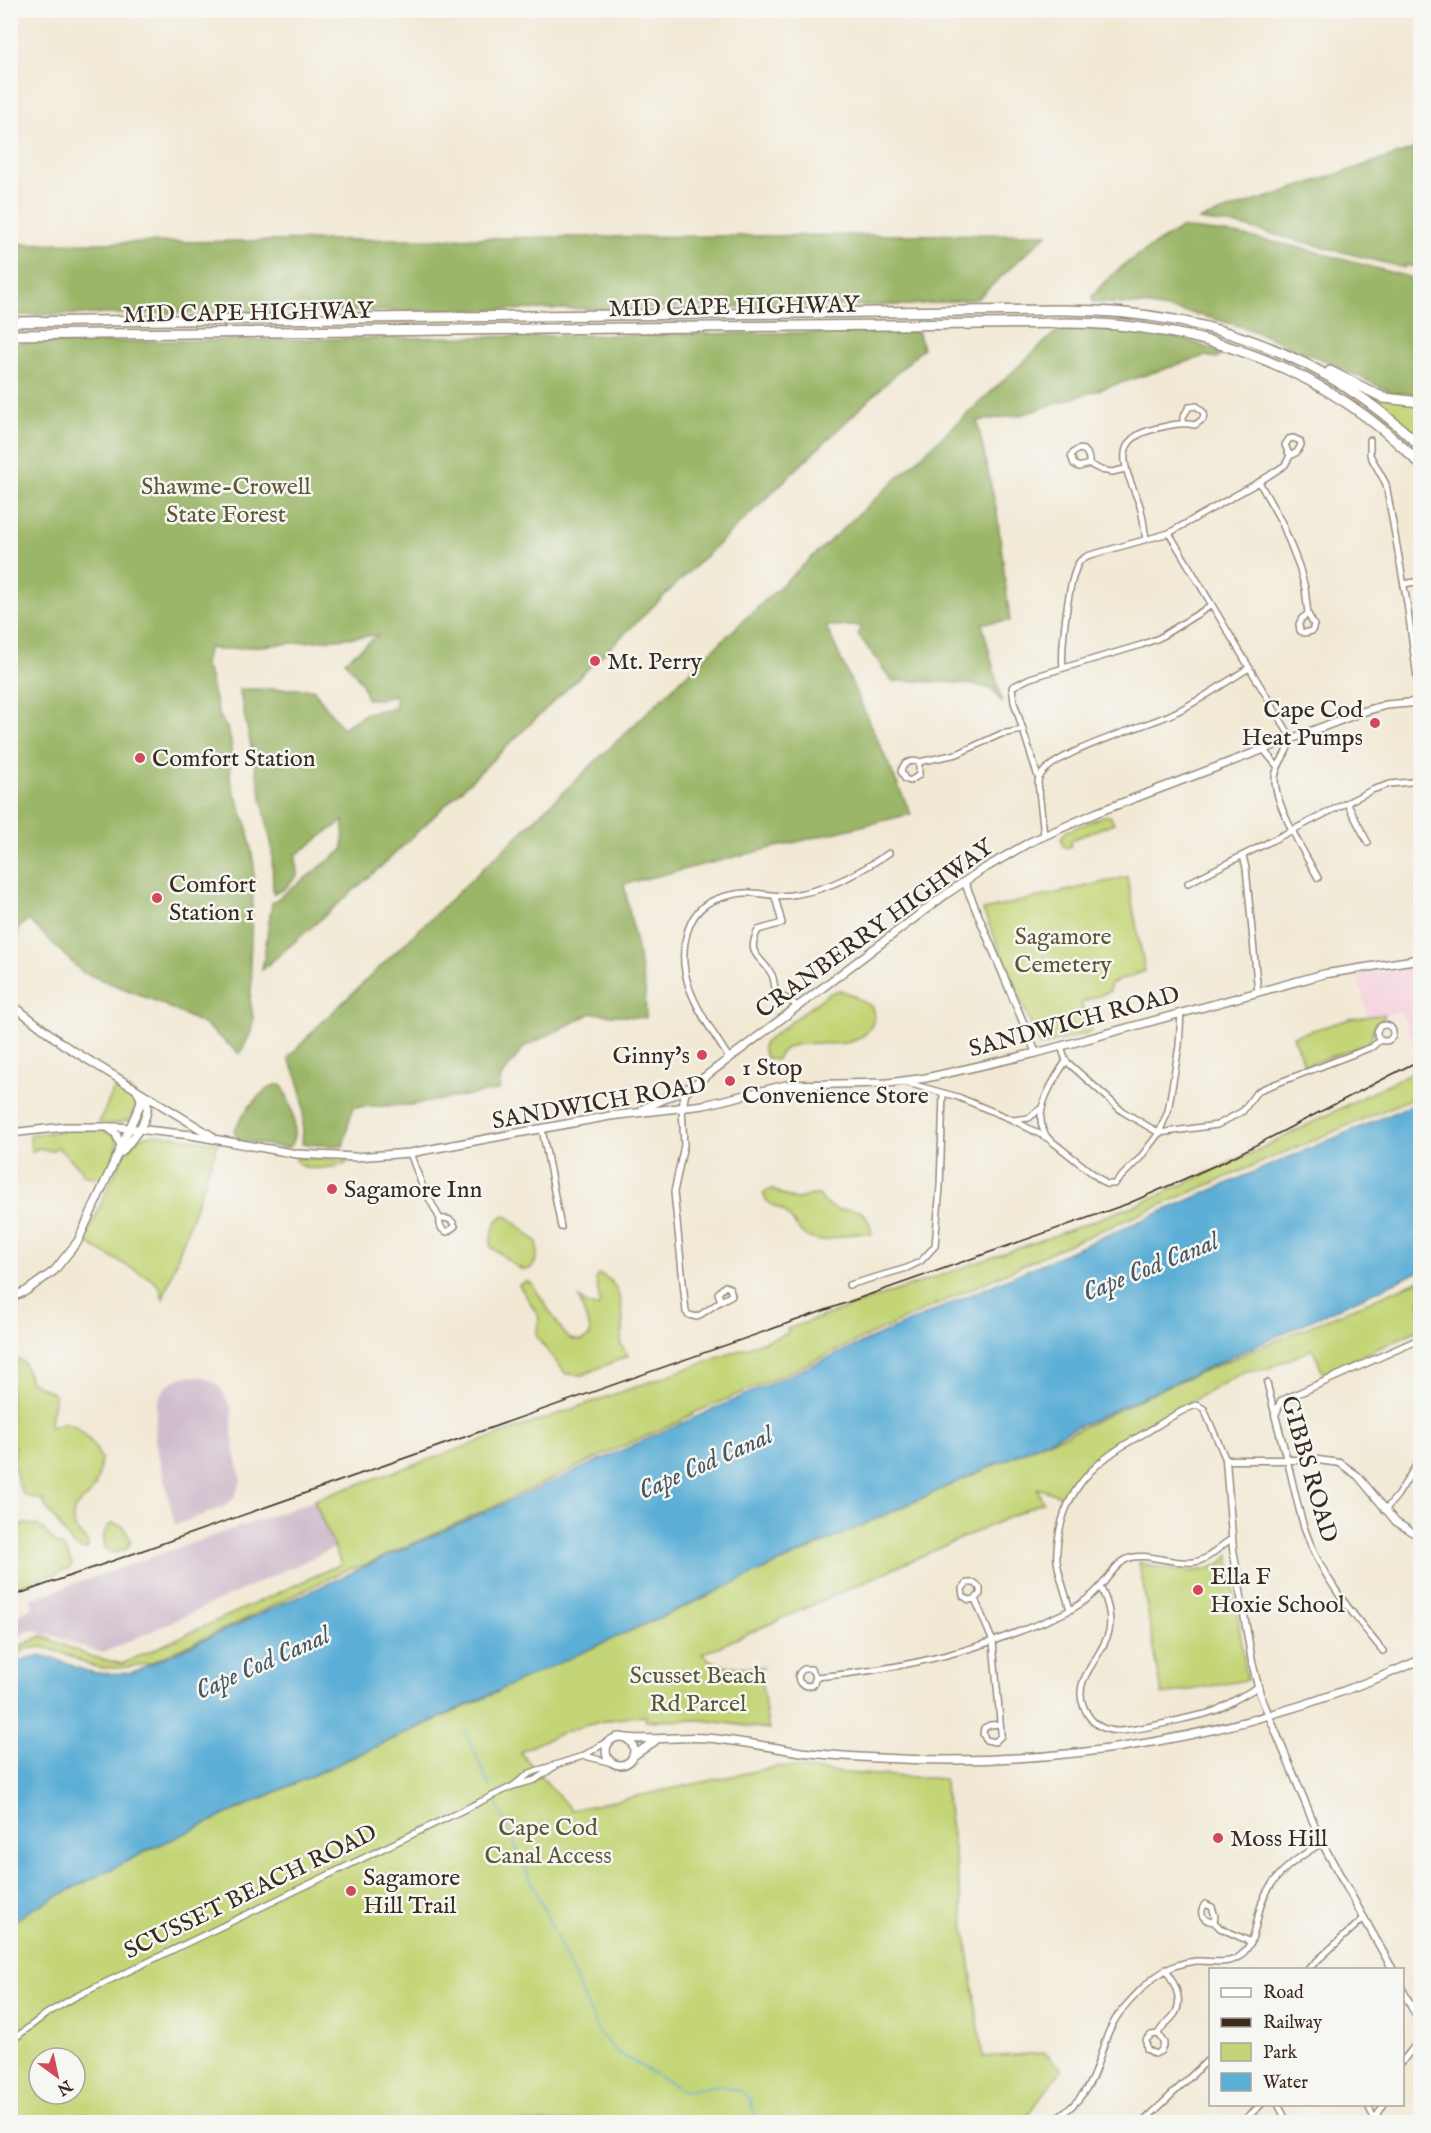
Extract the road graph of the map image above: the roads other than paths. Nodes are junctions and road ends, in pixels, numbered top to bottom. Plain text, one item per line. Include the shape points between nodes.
1 (10, 322) edge
2 (10, 335) edge
3 (1269, 347) junction
4 (1420, 402) edge
5 (1183, 422) dead end
6 (1370, 440) dead end
7 (1420, 446) edge
8 (1290, 456) dead end
9 (1420, 464) edge
10 (1089, 465) dead end
11 (1125, 469) junction
12 (1259, 482) junction
13 (1169, 533) junction
14 (1146, 539) junction
15 (1420, 581) edge
16 (1404, 584) junction
17 (1212, 605) junction
18 (1308, 614) dead end
19 (1063, 668) junction
20 (1249, 668) junction
21 (1420, 701) edge
22 (1023, 730) junction
23 (1291, 739) junction
24 (1263, 749) junction
25 (919, 762) dead end
26 (1277, 766) junction
27 (1038, 777) junction
28 (1420, 781) edge
29 (1347, 802) junction
30 (1293, 830) junction
31 (1044, 835) junction
32 (1368, 843) dead end
33 (890, 853) dead end
34 (1243, 856) junction
35 (1318, 878) dead end
36 (964, 881) junction
37 (1188, 883) dead end
38 (775, 897) junction
39 (1420, 959) edge
40 (1258, 993) junction
41 (10, 1003) edge
42 (797, 1006) junction
43 (1181, 1013) junction
44 (1380, 1040) dead end
45 (1061, 1046) junction
46 (1036, 1053) junction
47 (729, 1058) junction
48 (1066, 1061) junction
49 (698, 1082) junction
50 (902, 1082) junction
51 (140, 1093) junction
52 (943, 1093) junction
53 (682, 1108) junction
54 (1041, 1109) junction
55 (632, 1113) junction
56 (1013, 1120) junction
57 (108, 1127) junction
58 (130, 1128) junction
59 (140, 1129) junction
60 (542, 1129) junction
61 (1159, 1132) junction
62 (10, 1133) edge
63 (217, 1139) junction
64 (1048, 1139) junction
65 (121, 1148) junction
66 (410, 1153) junction
67 (117, 1159) junction
68 (440, 1220) dead end
69 (561, 1227) dead end
70 (10, 1228) edge
71 (10, 1234) edge
72 (849, 1286) dead end
73 (10, 1298) edge
74 (721, 1301) dead end
75 (1420, 1339) edge
76 (1267, 1383) dead end
77 (1275, 1415) junction
78 (1226, 1460) junction
79 (1287, 1460) junction
80 (1420, 1460) edge
81 (1385, 1510) junction
82 (1420, 1537) edge
83 (1232, 1539) junction
84 (1100, 1587) junction
85 (975, 1599) dead end
86 (1070, 1610) junction
87 (993, 1642) junction
88 (1383, 1651) dead end
89 (1420, 1660) edge
90 (816, 1677) dead end
91 (1258, 1687) junction
92 (1268, 1715) junction
93 (1000, 1724) dead end
94 (626, 1738) junction
95 (611, 1739) junction
96 (660, 1739) junction
97 (583, 1756) junction
98 (633, 1756) junction
99 (612, 1763) junction
100 (1322, 1843) junction
101 (1364, 1918) junction
102 (1214, 1922) dead end
103 (1251, 1941) junction
104 (1166, 1968) junction
105 (1309, 1968) edge
106 (1392, 1968) edge
107 (1404, 1993) edge
108 (1420, 2003) edge
109 (1412, 2008) junction
110 (1420, 2023) edge
111 (1158, 2034) dead end
112 (1420, 2034) edge
113 (10, 2042) edge
114 (1418, 2044) edge
115 (1209, 2059) edge
116 (1404, 2060) edge
117 (1260, 2106) edge
118 (1279, 2106) edge
119 (1368, 2106) edge
120 (1383, 2106) edge
121 (1374, 2121) edge
122 (1051, 2122) edge
123 (1143, 2122) edge
124 (1242, 2122) edge
125 (1287, 2122) edge

1 - 3 highway, MID CAPE HIGHWAY via 1085,310 1190,322
2 - 9 highway, MID CAPE HIGHWAY via 1124,324 1198,337 1288,370 1354,408
3 - 4 highway via 1298,356 1384,398
3 - 7 highway, MID CAPE HIGHWAY via 1309,365 1358,395
5 - 11 street via 1135,436 1126,450
6 - 16 street via 1370,456 1386,484
8 - 12 street via 1285,465
10 - 11 street via 1112,472
11 - 14 street
12 - 13 street
12 - 18 street via 1282,523 1299,566
13 - 14 street
13 - 17 street
14 - 19 street via 1080,561 1065,619
15 - 16 street
16 - 21 street
17 - 19 street via 1159,638
17 - 20 street
19 - 22 street via 1012,687
20 - 23 street
20 - 27 street via 1174,714 1061,758
21 - 23 main road, CRANBERRY HIGHWAY via 1373,708
22 - 25 street via 1001,734 957,754
22 - 27 street
23 - 24 main road, CRANBERRY HIGHWAY
23 - 26 street
24 - 26 street
24 - 31 main road, CRANBERRY HIGHWAY
26 - 30 street via 1276,792
27 - 31 street
28 - 29 street via 1384,785
29 - 30 street
29 - 32 street
30 - 34 street
30 - 35 street
31 - 36 main road, CRANBERRY HIGHWAY
33 - 38 street via 838,883
34 - 37 street
34 - 40 street
36 - 42 main road, CRANBERRY HIGHWAY
36 - 46 street
38 - 42 street via 782,923 758,930 753,949 774,977 775,990
38 - 47 street via 752,893 712,901 694,917 683,946 684,973 692,997
39 - 40 main road, SANDWICH ROAD via 1338,971
40 - 43 main road, SANDWICH ROAD
41 - 51 main road via 64,1046
42 - 47 main road, CRANBERRY HIGHWAY
43 - 45 main road, SANDWICH ROAD
43 - 61 street via 1172,1095
44 - 61 street via 1372,1047 1262,1089 1243,1111 1216,1125
45 - 46 main road, SANDWICH ROAD
45 - 48 street
46 - 50 main road, SANDWICH ROAD
47 - 49 main road, CRANBERRY HIGHWAY
48 - 54 street
48 - 61 street via 1122,1111
49 - 53 main road, CRANBERRY HIGHWAY via 685,1092
49 - 55 main road, CRANBERRY HIGHWAY
50 - 52 street
50 - 53 main road, SANDWICH ROAD via 786,1085
51 - 58 main road via 141,1102
51 - 59 main road via 147,1106
51 - 63 main road
52 - 56 street
52 - 72 street via 935,1246 921,1261 907,1268
53 - 55 main road, SANDWICH ROAD
53 - 74 street via 684,1145 674,1192 686,1312 697,1317
54 - 56 street via 1029,1118
54 - 64 street via 1041,1126
55 - 60 main road, SANDWICH ROAD
56 - 64 street
57 - 58 main road, SANDWICH ROAD
57 - 62 main road, SANDWICH ROAD
57 - 65 main road via 116,1134
58 - 59 main road, SANDWICH ROAD
58 - 65 main road
59 - 63 main road, SANDWICH ROAD
59 - 67 main road
60 - 66 main road, SANDWICH ROAD
60 - 69 street
61 - 64 street via 1125,1175 1112,1184 1096,1177
63 - 66 main road, SANDWICH ROAD via 322,1156
65 - 67 main road
66 - 68 street
67 - 73 main road via 85,1228 66,1257 45,1278
70 - 71 street
75 - 77 street via 1285,1398 1277,1405
76 - 77 street, GIBBS ROAD
77 - 79 street, GIBBS ROAD
78 - 79 street
78 - 83 street
78 - 86 street via 1200,1405 1184,1410 1113,1451 1091,1469 1064,1514 1057,1544 1057,1561
79 - 81 street via 1325,1460 1346,1467
79 - 88 street, GIBBS ROAD via 1304,1528 1320,1565
80 - 81 street
81 - 82 street
83 - 84 street via 1195,1562 1130,1557
83 - 91 street
84 - 86 street
84 - 91 street via 1107,1603 1108,1632 1080,1693 1094,1723 1119,1731 1205,1714
85 - 87 street
86 - 87 street
87 - 90 street via 907,1665
87 - 93 street
89 - 92 main road
91 - 92 street
92 - 96 main road via 1139,1744 985,1760 907,1760 706,1738
92 - 100 street
94 - 95 main road
94 - 96 main road
94 - 98 main road via 632,1743
95 - 97 street
95 - 99 main road via 606,1756
96 - 98 main road via 646,1744
97 - 99 street
97 - 113 street, SCUSSET BEACH ROAD via 75,1997
98 - 99 main road via 624,1764
100 - 101 street
100 - 103 street via 1277,1878 1263,1899
101 - 105 street
101 - 106 street
102 - 103 street
103 - 104 street via 1240,1956 1229,1962 1195,1961
104 - 111 street via 1179,2002
104 - 122 street via 1148,1981 1120,2012 1108,2030 1085,2090
107 - 109 street
108 - 109 street
109 - 110 street
112 - 114 street
114 - 116 street
115 - 123 street
117 - 124 street
118 - 125 street
119 - 121 street
120 - 121 street

